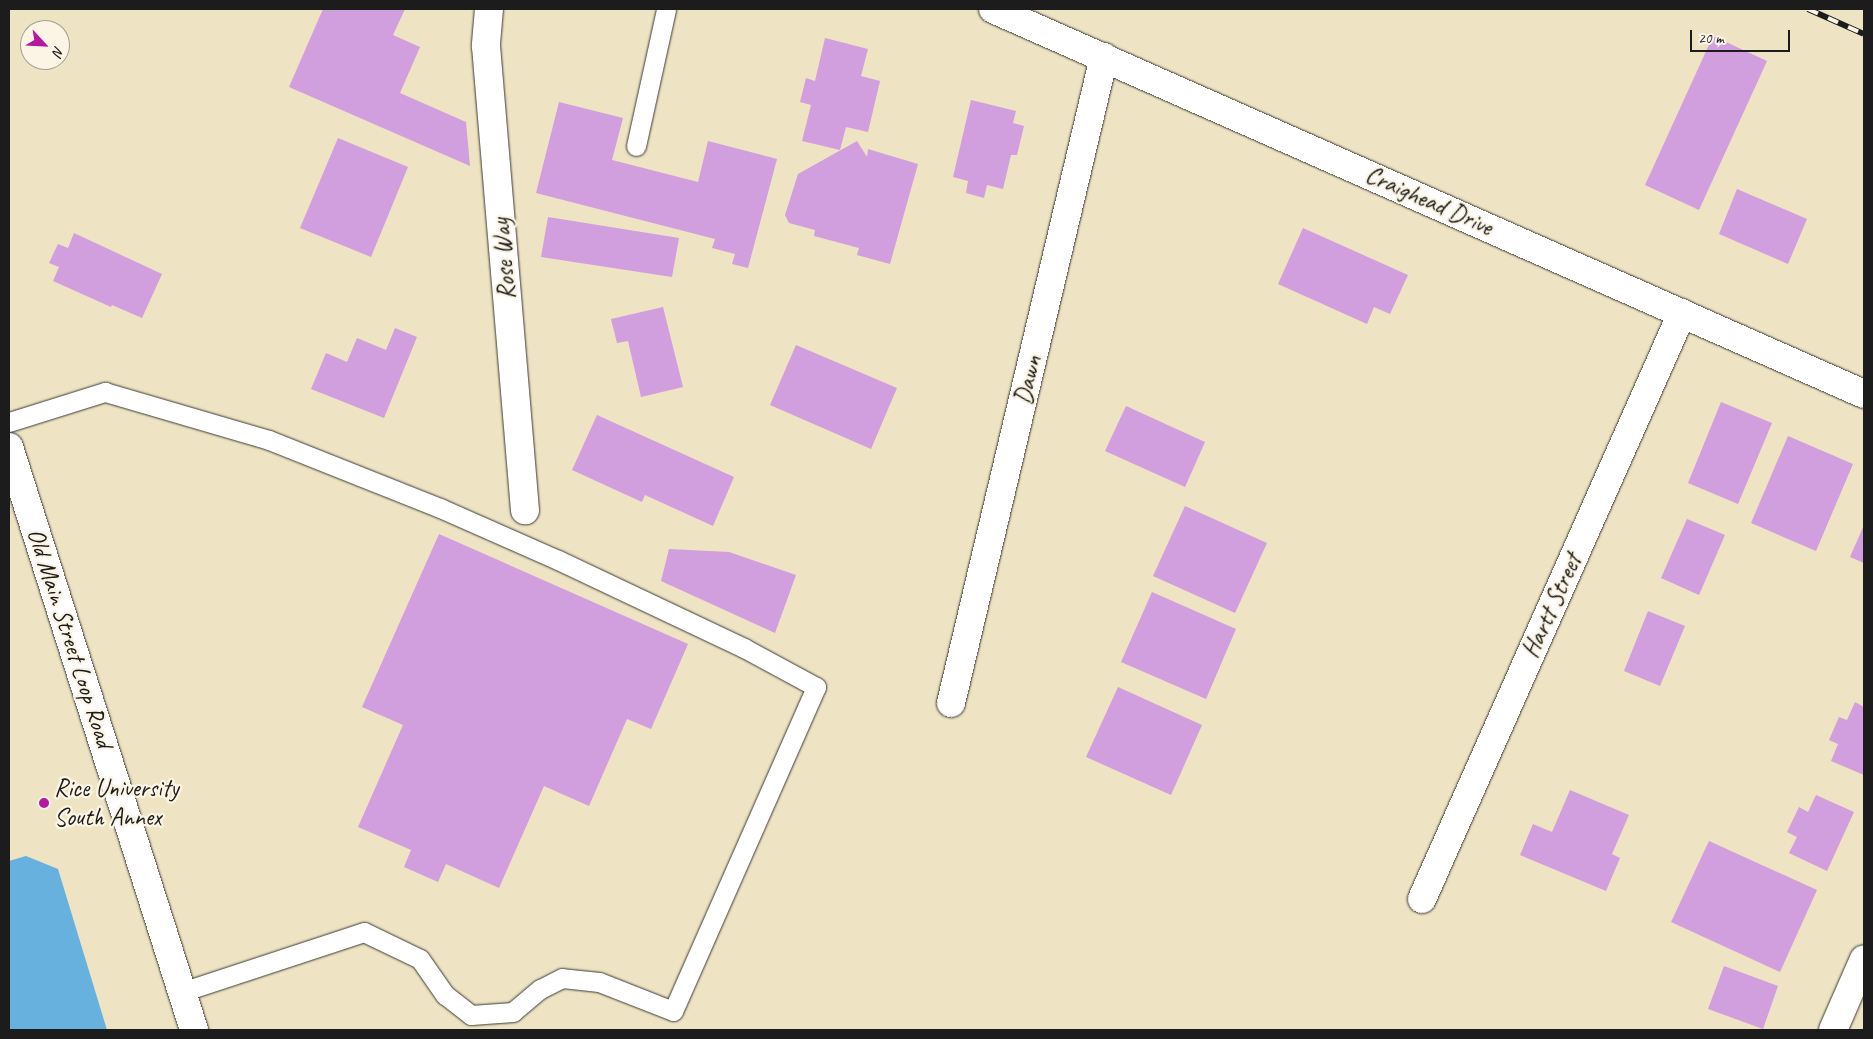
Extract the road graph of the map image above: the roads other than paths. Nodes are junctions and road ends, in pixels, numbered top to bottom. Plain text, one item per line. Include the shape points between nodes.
1 (489, 9) edge
2 (666, 9) edge
3 (994, 9) edge
4 (1104, 57) junction
5 (636, 146) dead end
6 (1682, 313) junction
7 (1864, 394) edge
8 (9, 422) edge
9 (9, 446) edge
10 (525, 510) dead end
11 (951, 703) dead end
12 (1422, 899) dead end
13 (1864, 960) edge
14 (182, 992) junction
15 (194, 1030) edge
16 (1833, 1030) edge

1 - 10 street, Rose Way via 486,46
2 - 5 lane
3 - 4 street, Craighead Drive
4 - 6 street, Craighead Drive
4 - 11 street, Dawn
6 - 7 street, Craighead Drive
6 - 12 street, Hartt Street
8 - 14 lane via 105,392 269,440 440,508 558,560 744,648 816,687 673,1011 599,982 562,978 540,989 513,1012 471,1015 445,995 420,958 364,932
9 - 14 street, Old Main Street Loop Road
13 - 16 street
14 - 15 street, Old Main Street Loop Road

